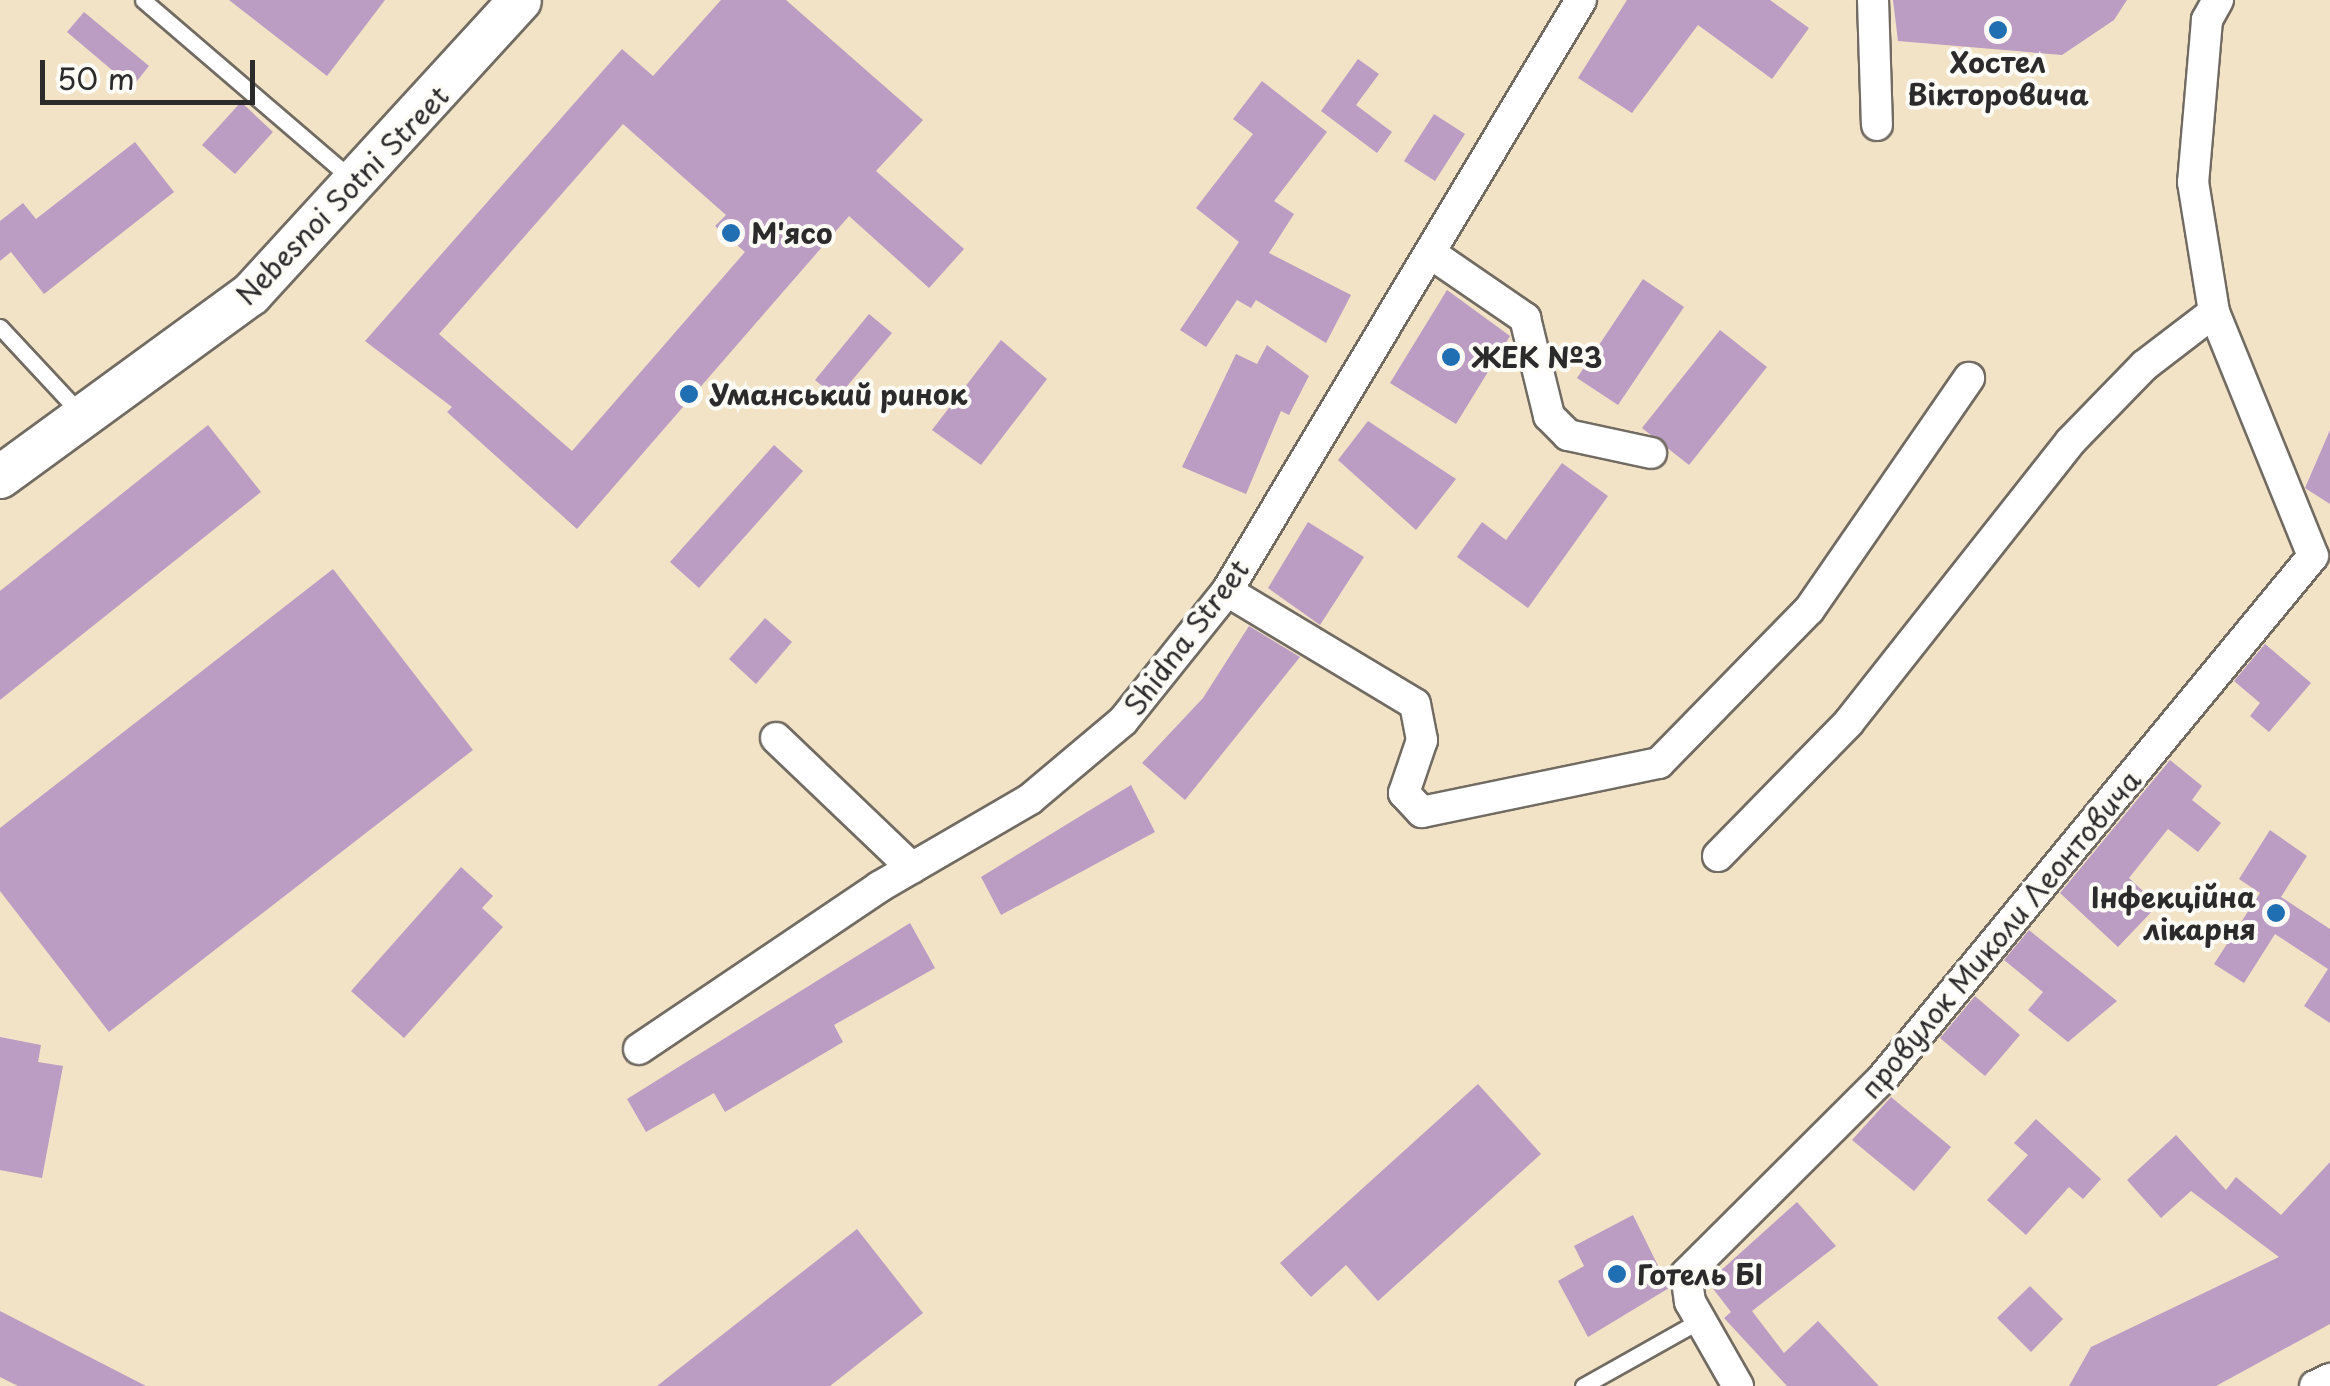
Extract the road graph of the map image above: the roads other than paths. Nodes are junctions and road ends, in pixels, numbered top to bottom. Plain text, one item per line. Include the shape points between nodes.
1 (143, 0) edge
2 (520, 0) edge
3 (1581, 0) edge
4 (1874, 0) edge
5 (2218, 0) edge
6 (1877, 126) dead end
7 (358, 183) junction
8 (1432, 255) junction
9 (2214, 312) junction
10 (0, 327) edge
11 (1969, 378) dead end
12 (84, 418) junction
13 (0, 447) edge
14 (1650, 453) dead end
15 (0, 477) edge
16 (2322, 561) edge
17 (1227, 591) junction
18 (776, 738) dead end
19 (1718, 856) dead end
20 (912, 868) junction
21 (639, 1048) dead end
22 (1694, 1311) junction
23 (2330, 1379) edge
24 (1583, 1386) edge
25 (1738, 1386) edge
26 (2315, 1386) edge

1 - 7 lane
2 - 7 main road, Nebesnoi Sotni Street
3 - 8 street, Shidna Street
4 - 6 street
5 - 9 street via 2207,20 2193,182
7 - 12 main road, Nebesnoi Sotni Street via 251,294
8 - 14 street via 1525,318 1549,416 1568,435
8 - 17 street, Shidna Street
9 - 16 street
9 - 19 street via 2145,365 2070,442 1849,722
10 - 12 lane
11 - 17 street via 1810,610 1659,762 1422,812 1404,793 1422,740 1415,704
12 - 13 main road
12 - 15 main road, Nebesnoi Sotni Street
16 - 22 street, провулок Миколи Леонтовича via 1881,1080 1686,1274
17 - 20 street, Shidna Street via 1092,753
18 - 20 street
20 - 21 street, Shidna Street
22 - 24 lane
22 - 25 street
23 - 26 street

